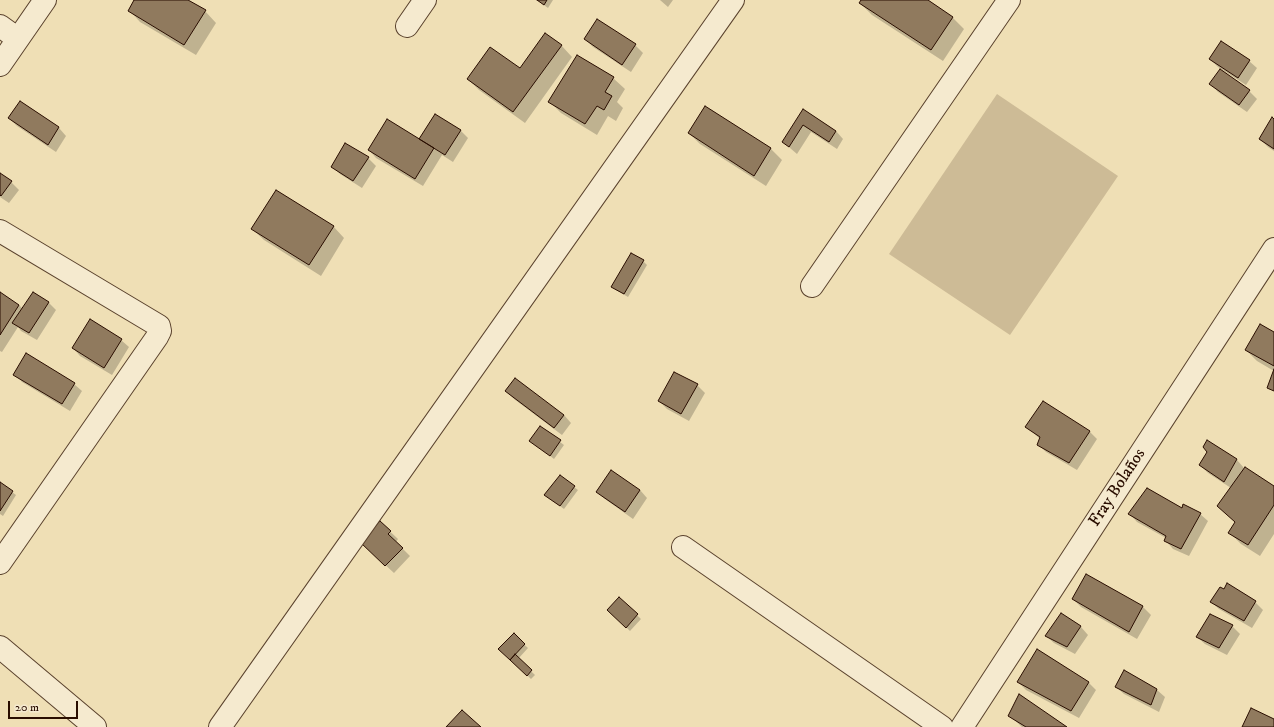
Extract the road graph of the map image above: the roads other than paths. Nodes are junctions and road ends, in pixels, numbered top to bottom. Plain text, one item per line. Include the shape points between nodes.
1 (45, 0) edge
2 (425, 0) edge
3 (733, 0) edge
4 (1009, 0) edge
5 (0, 26) edge
6 (407, 26) dead end
7 (18, 39) junction
8 (0, 65) edge
9 (0, 231) edge
10 (1274, 249) edge
11 (812, 286) dead end
12 (683, 547) dead end
13 (0, 563) edge
14 (0, 647) edge
15 (95, 727) edge
16 (220, 727) edge
17 (942, 727) edge
18 (962, 727) edge

1 - 7 street
2 - 6 street
3 - 16 street
4 - 11 street
5 - 7 street
7 - 8 street
9 - 13 street via 159,326 160,331
10 - 18 street, Fray Bolaños
12 - 17 street
14 - 15 street

